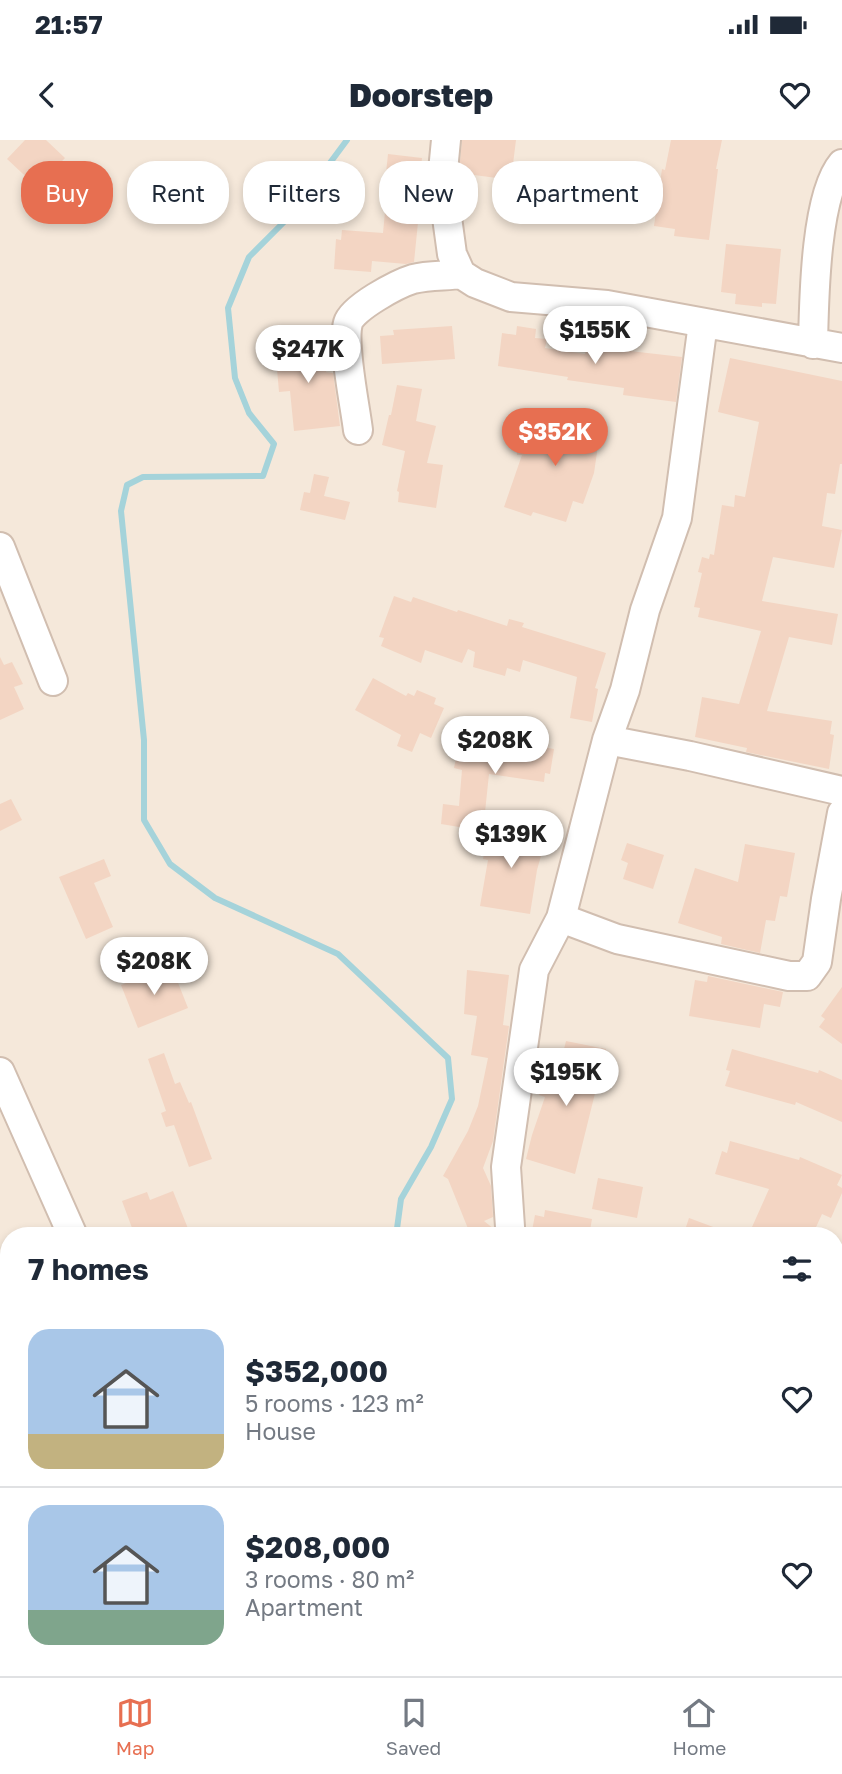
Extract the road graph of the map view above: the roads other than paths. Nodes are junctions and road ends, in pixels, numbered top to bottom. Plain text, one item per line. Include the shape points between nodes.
1 (446, 140) edge
2 (842, 164) edge
3 (461, 274) junction
4 (703, 323) junction
5 (813, 344) junction
6 (842, 348) edge
7 (358, 430) dead end
8 (0, 547) edge
9 (53, 681) dead end
10 (607, 740) junction
11 (842, 791) edge
12 (842, 813) edge
13 (838, 861) edge
14 (834, 897) edge
15 (561, 918) junction
16 (0, 1072) edge
17 (69, 1227) edge
18 (510, 1227) dead end

1 - 3 street via 442,181 452,254
2 - 5 street via 825,205 814,279
3 - 4 street via 511,297 607,304
3 - 7 street via 412,279 351,314 347,341
4 - 5 street
4 - 10 street via 677,518
5 - 6 street
8 - 9 street
10 - 11 street
10 - 15 street
12 - 13 street
13 - 14 street
14 - 15 street via 817,962 807,976 617,939
15 - 18 street via 534,970 506,1167
16 - 17 street

